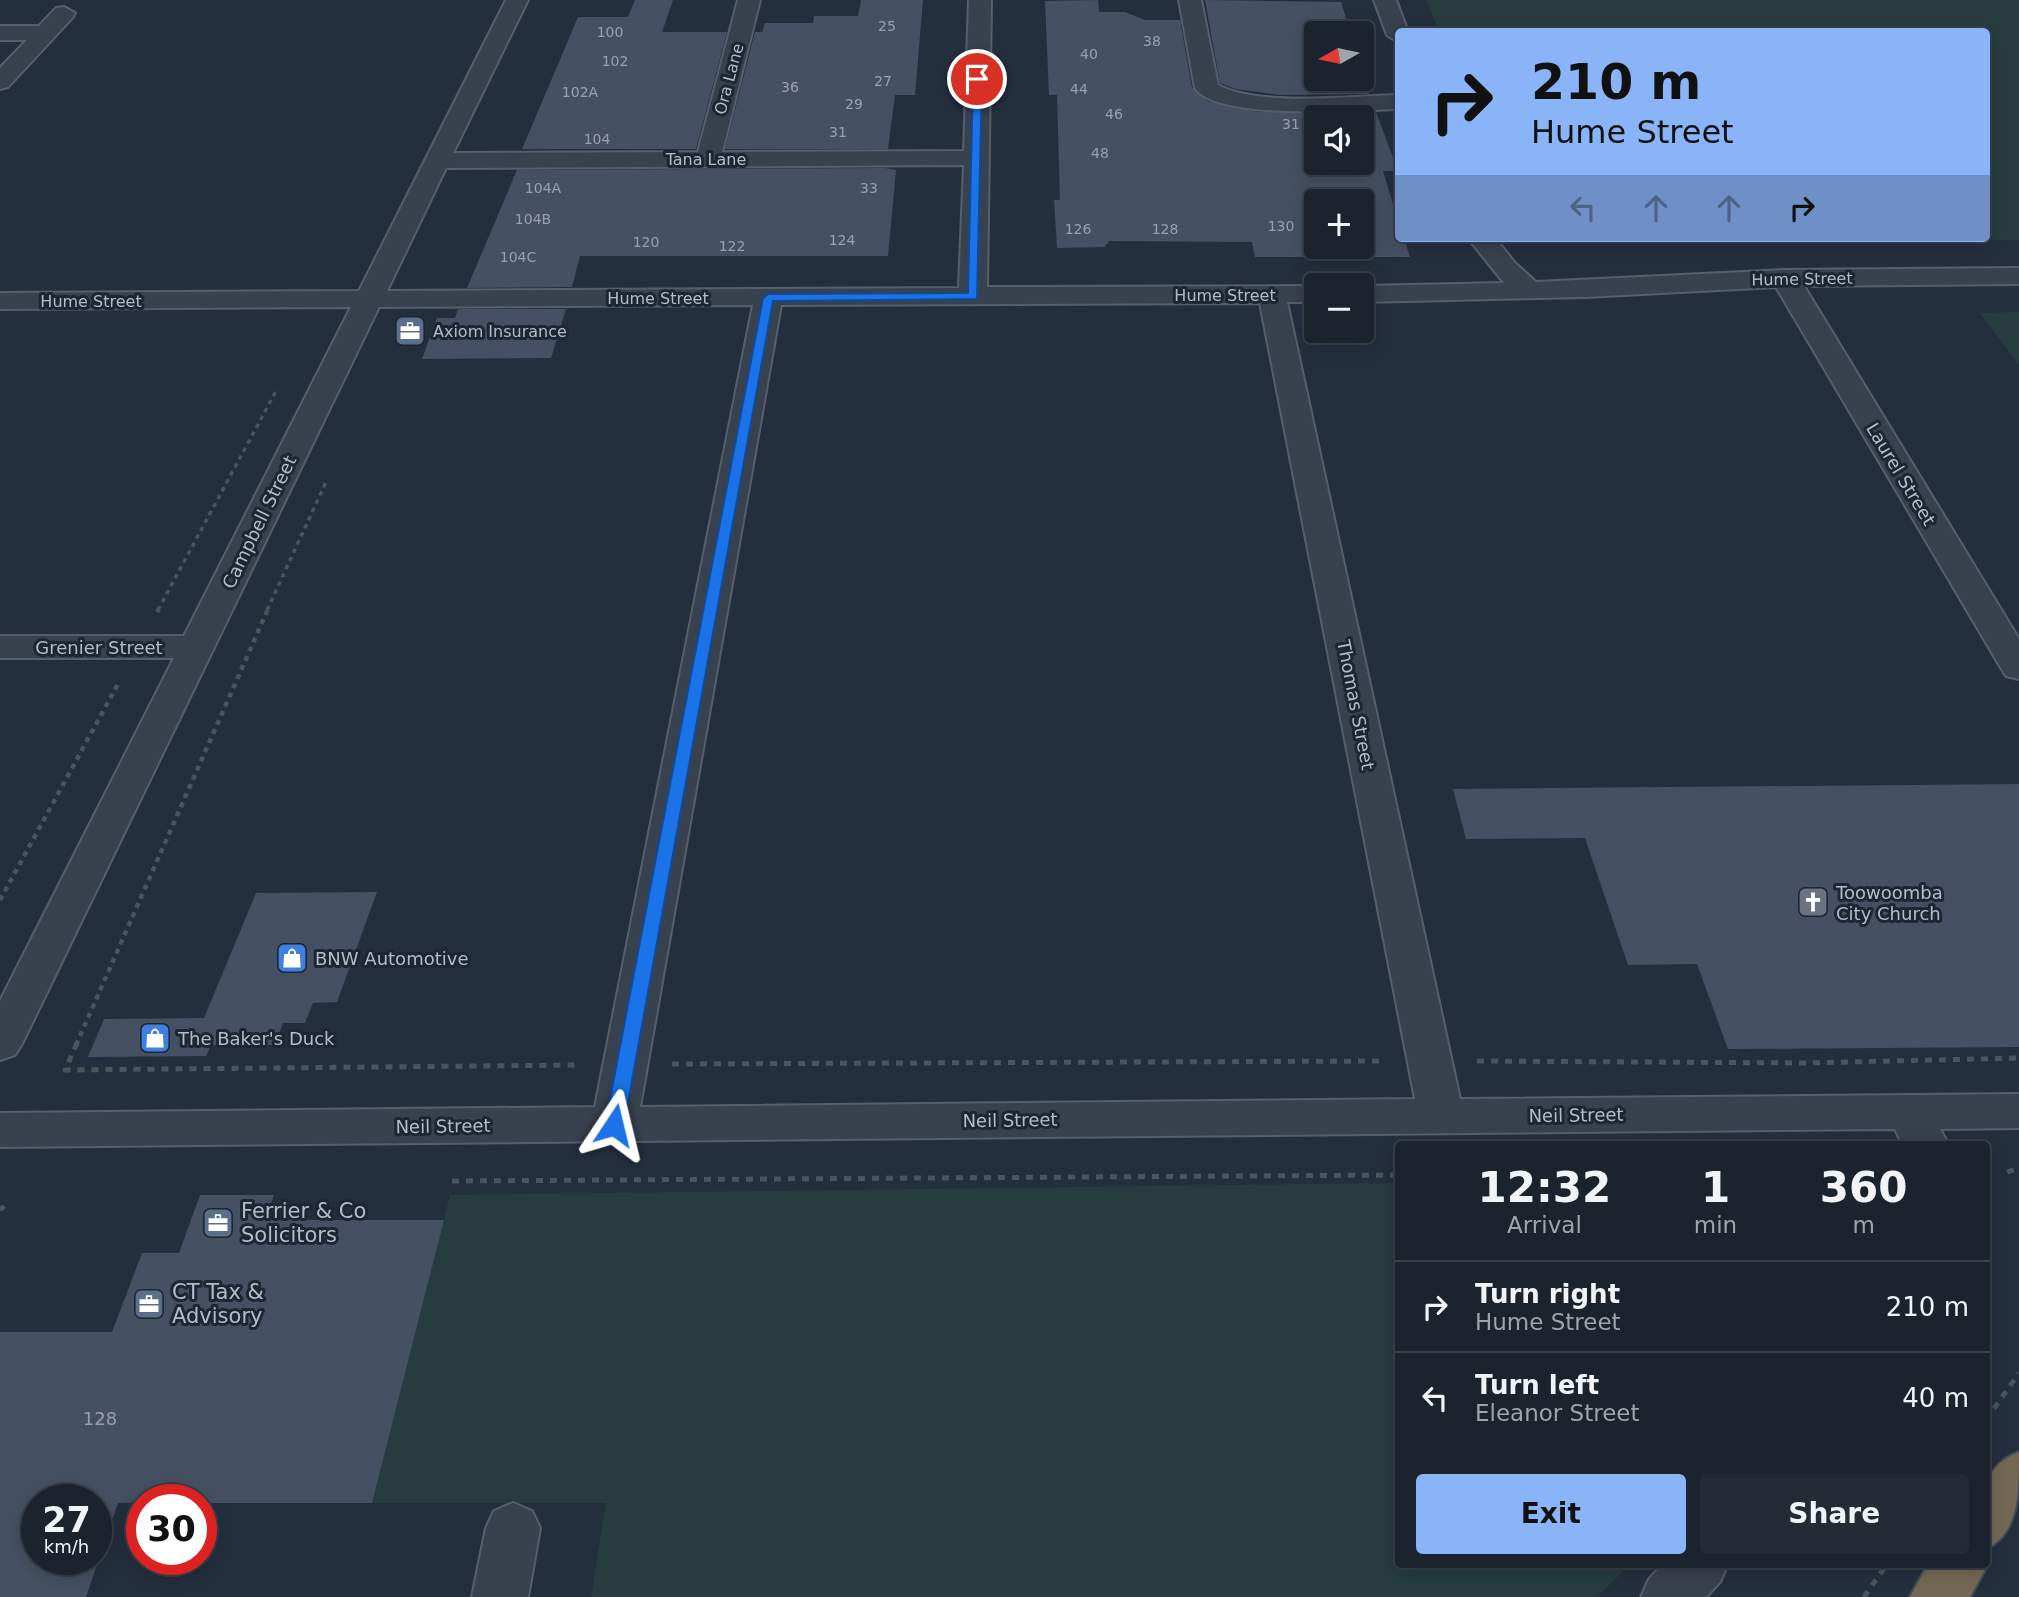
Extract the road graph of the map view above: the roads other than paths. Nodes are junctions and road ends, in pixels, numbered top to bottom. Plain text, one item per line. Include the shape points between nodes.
1 (517, 0) edge
2 (749, 0) edge
3 (980, 0) edge
4 (1190, 0) edge
5 (1385, 0) edge
6 (64, 13) dead end
7 (1395, 28) edge
8 (0, 33) edge
9 (39, 41) junction
10 (0, 48) edge
11 (0, 82) edge
12 (1395, 102) edge
13 (975, 158) junction
14 (708, 159) junction
15 (437, 161) junction
16 (1484, 242) edge
17 (2019, 276) edge
18 (1791, 287) junction
19 (1529, 290) junction
20 (1374, 293) edge
21 (1304, 294) edge
22 (2019, 294) edge
23 (1272, 295) junction
24 (973, 297) junction
25 (768, 298) junction
26 (368, 300) junction
27 (0, 301) edge
28 (198, 647) junction
29 (0, 648) edge
30 (2019, 668) edge
31 (0, 1044) edge
32 (2019, 1111) edge
33 (1441, 1116) junction
34 (614, 1125) junction
35 (1917, 1128) edge
36 (0, 1130) edge
37 (2019, 1476) edge
38 (1990, 1519) edge
39 (513, 1528) dead end
40 (1697, 1568) edge
41 (1957, 1568) edge
42 (500, 1597) edge
43 (1669, 1597) edge
44 (1938, 1597) edge

1 - 15 street, Campbell Street
2 - 14 street, Ora Lane
3 - 13 street
4 - 12 street via 1207,88 1220,97 1245,102
5 - 7 street
6 - 9 street
8 - 9 street
9 - 10 street
9 - 11 street
13 - 14 street, Tana Lane
13 - 24 street
14 - 15 street, Tana Lane
15 - 26 street, Campbell Street
16 - 19 street
17 - 18 street, Hume Street
18 - 19 street, Hume Street
18 - 22 street, Hume Street
18 - 30 street, Laurel Street
19 - 20 street, Hume Street
21 - 23 street, Hume Street
23 - 24 street, Hume Street
23 - 33 street, Thomas Street
24 - 25 street, Hume Street
25 - 26 street, Hume Street
25 - 34 street
26 - 27 street, Hume Street
26 - 28 street, Campbell Street
28 - 29 street, Grenier Street
28 - 31 street, Campbell Street
32 - 35 street, Neil Street
33 - 34 street, Neil Street
33 - 35 street, Neil Street
34 - 36 street, Neil Street
37 - 38 highway
39 - 42 street
40 - 43 street
41 - 44 highway

